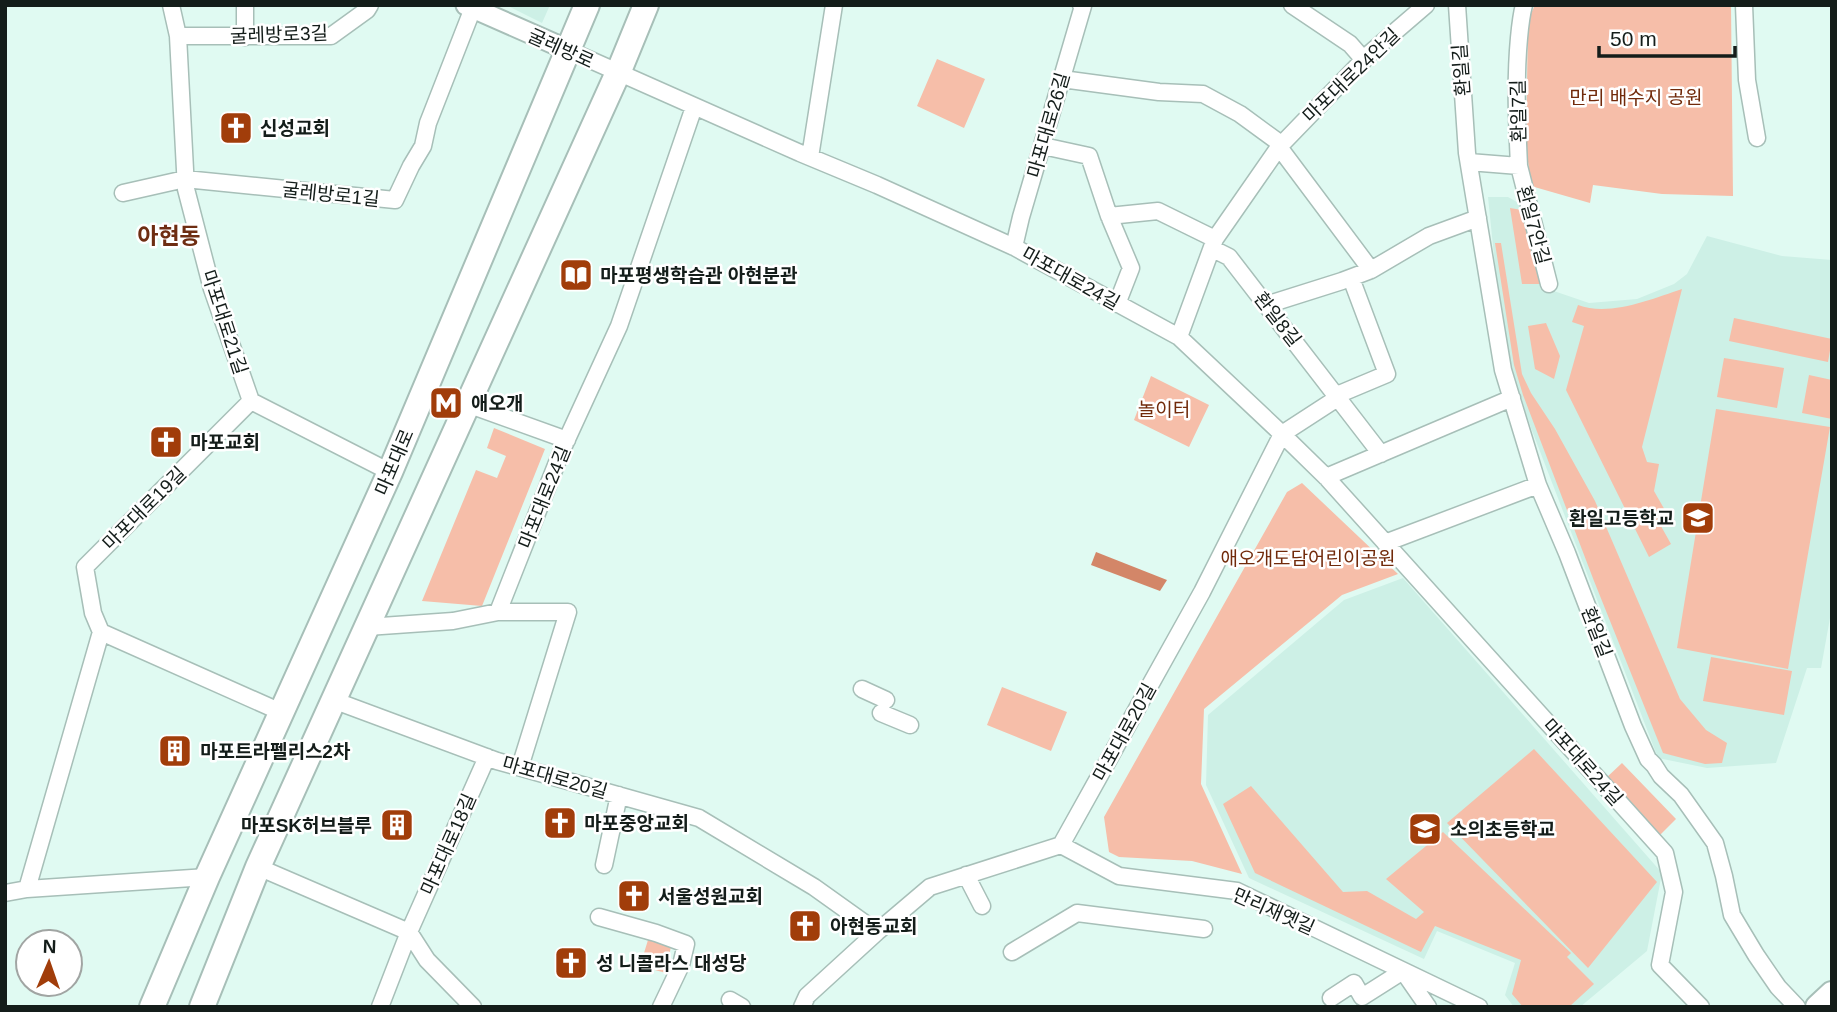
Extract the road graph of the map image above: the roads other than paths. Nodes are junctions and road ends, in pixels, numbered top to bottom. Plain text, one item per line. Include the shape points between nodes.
1 (171, 5) edge
2 (245, 5) edge
3 (370, 5) edge
4 (587, 5) edge
5 (646, 5) edge
6 (834, 5) edge
7 (1081, 5) edge
8 (1292, 5) edge
9 (1426, 5) edge
10 (1457, 5) edge
11 (1524, 5) edge
12 (1744, 5) edge
13 (470, 7) edge
14 (178, 36) junction
15 (245, 37) junction
16 (568, 50) junction
17 (1364, 60) junction
18 (617, 73) junction
19 (1062, 79) junction
20 (694, 107) junction
21 (1757, 138) dead end
22 (1043, 146) junction
23 (1280, 146) junction
24 (810, 157) junction
25 (1468, 162) junction
26 (1520, 166) junction
27 (185, 179) junction
28 (123, 193) dead end
29 (1109, 216) junction
30 (1478, 218) junction
31 (1214, 244) junction
32 (1014, 247) junction
33 (1371, 270) junction
34 (1350, 278) junction
35 (1549, 284) dead end
36 (1117, 304) junction
37 (1266, 305) junction
38 (1179, 337) junction
39 (1338, 396) junction
40 (1512, 397) junction
41 (251, 401) junction
42 (467, 404) junction
43 (1282, 434) junction
44 (567, 440) junction
45 (1381, 453) junction
46 (390, 472) junction
47 (1326, 477) junction
48 (1538, 485) junction
49 (1385, 542) junction
50 (498, 612) junction
51 (367, 627) junction
52 (101, 632) junction
53 (862, 689) dead end
54 (333, 701) junction
55 (281, 712) junction
56 (910, 724) dead end
57 (487, 757) junction
58 (520, 767) junction
59 (619, 795) junction
60 (1061, 845) junction
61 (604, 865) dead end
62 (258, 867) junction
63 (966, 875) junction
64 (207, 877) junction
65 (27, 889) junction
66 (5, 893) edge
67 (982, 906) dead end
68 (599, 917) dead end
69 (1205, 929) dead end
70 (409, 932) junction
71 (877, 932) junction
72 (1012, 952) dead end
73 (1403, 971) junction
74 (1832, 994) edge
75 (1331, 998) dead end
76 (1356, 1002) edge
77 (152, 1007) edge
78 (202, 1007) edge
79 (380, 1007) edge
80 (473, 1007) edge
81 (661, 1007) edge
82 (802, 1007) edge
83 (1428, 1007) edge
84 (1479, 1007) edge
85 (1701, 1007) edge
86 (1797, 1007) edge
87 (1818, 1007) edge

1 - 14 street, 마포대로21길
2 - 15 street
3 - 15 street, 굴레방로3길 via 331,36
4 - 16 main road, 마포대로
5 - 18 main road
6 - 24 street
7 - 19 street, 마포대로26길
8 - 17 street via 1350,44
9 - 17 street, 마포대로24안길
10 - 25 street, 환일길
11 - 26 street, 환일7길 via 1517,54
12 - 21 street via 1747,80
13 - 16 street, 굴레방로
13 - 27 street, 굴레방로1길 via 423,146 395,200
14 - 15 street, 굴레방로3길
14 - 27 street, 마포대로21길
16 - 18 street, 굴레방로
16 - 46 main road, 마포대로
17 - 23 street, 마포대로24안길
18 - 20 street, 마포대로24길
18 - 42 main road
19 - 22 street, 마포대로26길
19 - 23 street via 1203,93 1240,114
20 - 24 street, 마포대로24길
20 - 44 street, 마포대로24길 via 619,326
22 - 29 street via 1089,156
22 - 32 street, 마포대로26길
23 - 31 street, 마포대로24안길
23 - 33 street
24 - 32 street, 마포대로24길
25 - 26 street, 환일7길
25 - 30 street, 환일길
26 - 35 street, 환일7안길
27 - 28 street
27 - 41 street, 마포대로21길 via 212,289
29 - 31 street, 환일8길 via 1158,211
29 - 36 street via 1131,268
30 - 33 street via 1429,236
30 - 40 street, 환일길 via 1503,370
31 - 37 street, 환일8길
31 - 38 street, 마포대로24안길
32 - 36 street, 마포대로24길
33 - 34 street
34 - 37 street
34 - 39 street via 1387,374
36 - 38 street, 마포대로24길
37 - 39 street, 환일8길
38 - 43 street, 마포대로24길
39 - 43 street
39 - 45 street, 환일8길
40 - 45 street
40 - 48 street, 환일길
41 - 46 street, 마포대로21길
41 - 52 street, 마포대로19길 via 85,567
42 - 44 street
42 - 51 main road
43 - 47 street, 마포대로24길
43 - 60 street, 마포대로20길 via 1202,592
44 - 50 street, 마포대로24길
45 - 47 street
46 - 55 main road, 마포대로
47 - 49 street, 마포대로24길
48 - 49 street
48 - 86 street, 환일길 via 1648,759 1715,843 1732,915 1778,988
49 - 85 street, 마포대로24길 via 1665,853 1674,892 1660,965
50 - 51 street via 453,621
50 - 58 street via 568,612
51 - 54 main road
52 - 55 street
52 - 65 street
53 - 56 street
54 - 57 street, 마포대로20길
54 - 62 main road
55 - 64 main road, 마포대로
57 - 58 street, 마포대로20길
57 - 70 street, 마포대로18길
58 - 59 street, 마포대로20길
59 - 61 street
59 - 71 street, 마포대로20길 via 699,818 814,887
60 - 63 street
60 - 73 street, 만리재옛길 via 1119,876 1237,891
62 - 70 street
62 - 78 main road
63 - 67 street
63 - 71 street via 930,887
64 - 65 street
64 - 77 main road, 마포대로
65 - 66 street
68 - 81 street via 686,944
69 - 72 street via 1077,913
70 - 79 street, 마포대로18길
70 - 80 street via 427,960
71 - 82 street via 807,996
73 - 76 street
73 - 83 street
73 - 84 street, 만리재옛길
74 - 87 main road
75 - 76 street via 1354,983

